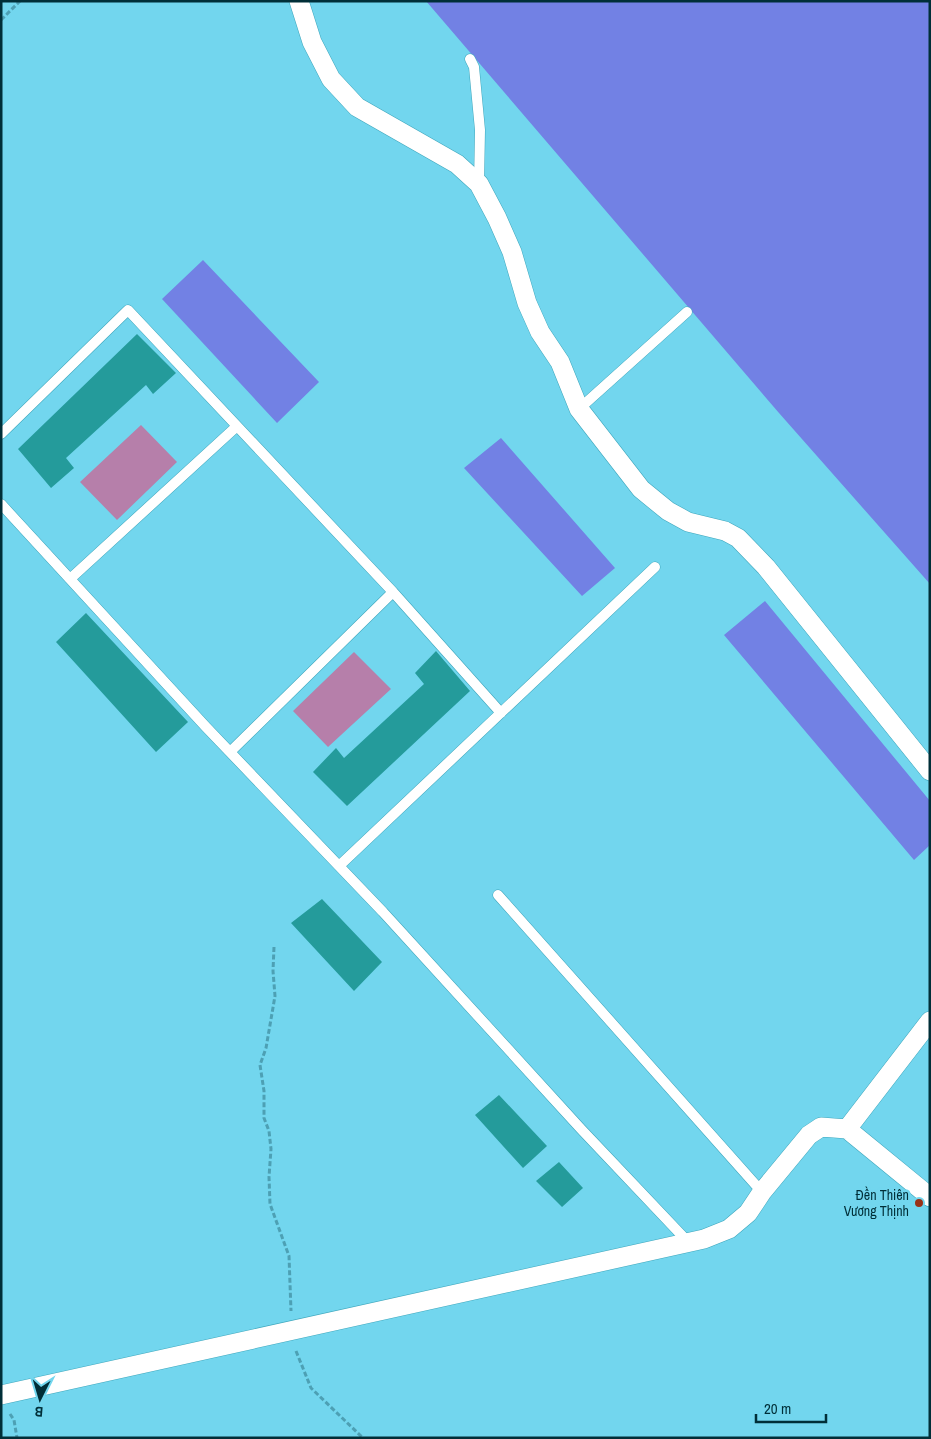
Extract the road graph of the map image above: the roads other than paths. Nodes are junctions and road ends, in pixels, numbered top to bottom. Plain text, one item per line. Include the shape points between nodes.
1 (299, 1) edge
2 (470, 58) dead end
3 (478, 184) junction
4 (687, 312) dead end
5 (579, 409) junction
6 (236, 427) junction
7 (1, 434) edge
8 (1, 504) edge
9 (655, 567) dead end
10 (70, 579) junction
11 (393, 592) junction
12 (501, 713) junction
13 (230, 752) junction
14 (930, 771) edge
15 (339, 866) junction
16 (498, 895) dead end
17 (930, 1021) edge
18 (847, 1129) junction
19 (762, 1192) junction
20 (930, 1198) edge
21 (689, 1243) junction
22 (3, 1401) edge

1 - 3 street via 312,42 331,79 357,107 457,164
2 - 3 lane via 474,67 480,130
3 - 5 street via 512,252 540,332 560,362
4 - 5 lane
5 - 14 street via 641,489 668,511 688,522 717,528 738,538 752,552
6 - 7 lane via 128,310
6 - 10 lane
6 - 11 lane
8 - 10 lane
9 - 12 lane
10 - 13 lane
11 - 12 lane
11 - 13 lane
12 - 15 lane
13 - 15 lane
15 - 21 lane
16 - 19 lane
17 - 18 street
18 - 19 street via 821,1127 809,1135
18 - 20 street
19 - 21 street via 748,1212 729,1229
21 - 22 street via 291,1332

